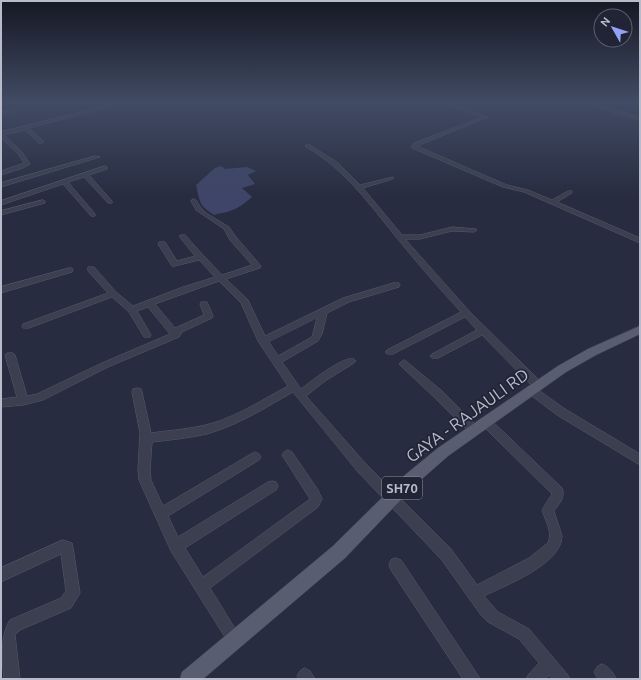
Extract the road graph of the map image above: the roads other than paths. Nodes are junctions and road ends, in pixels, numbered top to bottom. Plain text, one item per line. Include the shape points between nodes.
1 (32, 134) edge
2 (443, 134) edge
3 (1, 135) edge
4 (41, 142) dead end
5 (308, 146) dead end
6 (96, 157) dead end
7 (105, 168) dead end
8 (1, 173) edge
9 (85, 174) junction
10 (391, 178) dead end
11 (64, 181) junction
12 (1, 185) edge
13 (360, 187) junction
14 (570, 192) dead end
15 (194, 201) dead end
16 (1, 202) edge
17 (43, 202) dead end
18 (110, 202) dead end
19 (552, 203) junction
20 (1, 213) edge
21 (93, 215) dead end
22 (474, 230) dead end
23 (183, 236) dead end
24 (401, 237) junction
25 (639, 240) edge
26 (162, 244) dead end
27 (200, 257) junction
28 (91, 269) dead end
29 (69, 270) dead end
30 (221, 277) junction
31 (396, 285) dead end
32 (1, 290) edge
33 (113, 294) junction
34 (149, 303) junction
35 (204, 304) dead end
36 (132, 310) junction
37 (323, 312) junction
38 (465, 314) junction
39 (26, 326) dead end
40 (640, 330) edge
41 (483, 331) junction
42 (176, 334) junction
43 (147, 335) dead end
44 (263, 341) junction
45 (390, 352) dead end
46 (10, 355) dead end
47 (435, 356) dead end
48 (276, 361) junction
49 (351, 361) dead end
50 (404, 364) dead end
51 (535, 388) junction
52 (297, 391) junction
53 (137, 392) dead end
54 (23, 401) junction
55 (1, 403) edge
56 (486, 422) junction
57 (474, 430) junction
58 (146, 438) junction
59 (288, 455) dead end
60 (255, 457) dead end
61 (640, 460) edge
62 (272, 486) dead end
63 (392, 498) junction
64 (161, 514) junction
65 (176, 546) junction
66 (396, 565) dead end
67 (1, 575) edge
68 (201, 587) junction
69 (474, 594) junction
70 (235, 640) junction
71 (549, 664) junction
72 (12, 679) edge
73 (188, 679) edge
74 (472, 679) edge
75 (534, 679) edge
76 (562, 679) edge

1 - 4 street
2 - 19 street via 414,147
3 - 8 street via 20,153 27,164
5 - 13 street via 341,167
6 - 12 street
7 - 9 street
9 - 11 street
9 - 18 street
10 - 13 street
11 - 16 street
11 - 21 street
13 - 24 street
14 - 19 street
15 - 30 street via 204,214 227,228 257,264 255,268
17 - 20 street
19 - 25 street
22 - 24 street via 452,229 420,237
23 - 27 street
24 - 38 street
26 - 27 street via 175,264
27 - 30 street
28 - 33 street
29 - 32 street
30 - 34 street
30 - 44 street via 245,302
31 - 37 street via 352,298
33 - 36 street
33 - 39 street
34 - 36 street
34 - 42 street
35 - 42 street via 209,316 178,330
36 - 43 street
37 - 44 street
37 - 48 street via 315,339
38 - 41 street
38 - 45 street
40 - 51 main road, GAYA - RAJAULI RD / SH70 via 578,360
41 - 47 street
41 - 51 street
42 - 54 street via 39,397
44 - 48 street
46 - 54 street
48 - 52 street
49 - 52 street
50 - 57 street
51 - 56 main road, GAYA - RAJAULI RD / SH70
51 - 61 street via 561,412
52 - 58 street via 214,427
52 - 63 street via 362,468
53 - 58 street
54 - 55 street
56 - 57 main road, GAYA - RAJAULI RD / SH70
56 - 69 street via 558,492 548,510 556,542 543,558
57 - 63 main road, GAYA - RAJAULI RD / SH70 via 426,466
58 - 64 street via 143,471
59 - 68 street via 314,494 314,503
60 - 64 street
62 - 65 street
63 - 69 street via 446,554
63 - 70 main road, GAYA - RAJAULI RD / SH70 via 338,552
64 - 65 street
65 - 68 street
66 - 74 street
67 - 72 street via 63,546 67,548 72,597 66,603 10,630 7,637
68 - 70 street
69 - 71 street via 493,617 524,634
70 - 73 main road, GAYA - RAJAULI RD / SH70
71 - 75 street
71 - 76 street

